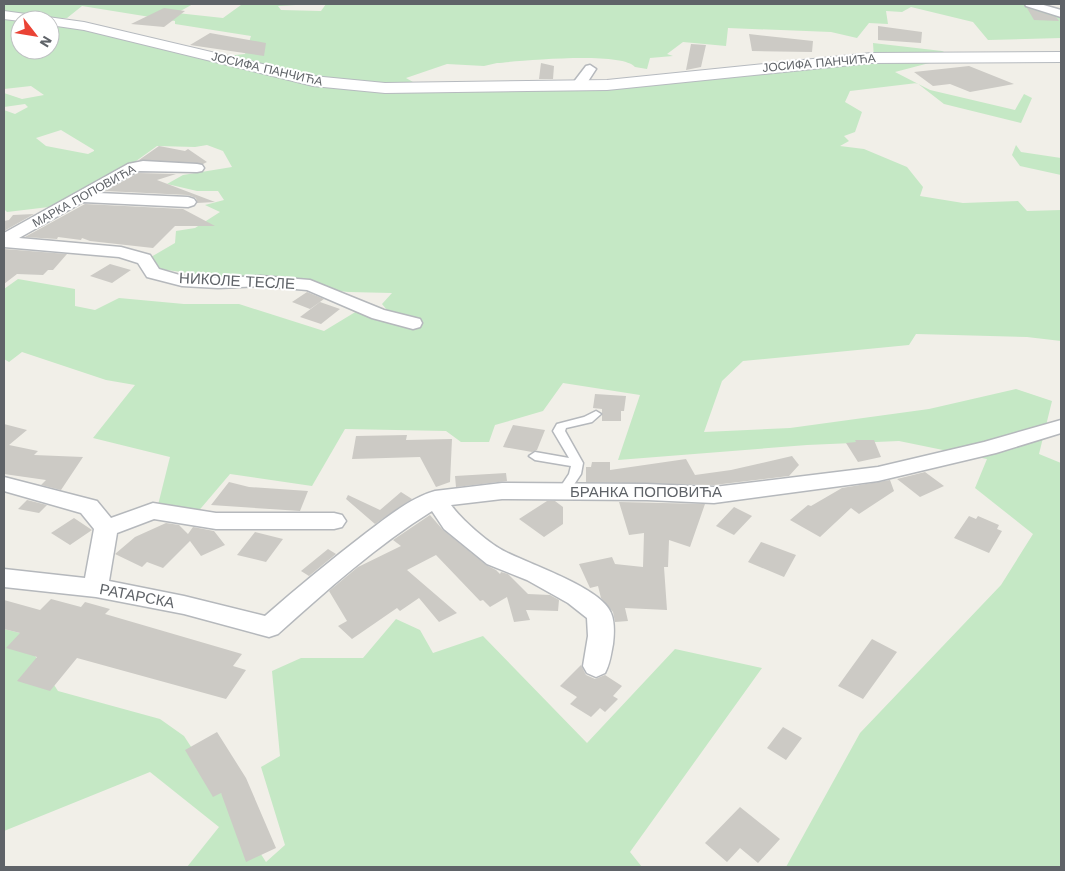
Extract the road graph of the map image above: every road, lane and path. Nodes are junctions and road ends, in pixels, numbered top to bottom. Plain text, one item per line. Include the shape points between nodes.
1 (1030, 4) edge
2 (1061, 8) edge
3 (1046, 9) junction
4 (1061, 14) edge
5 (60, 22) edge
6 (1061, 58) edge
7 (590, 68) dead end
8 (578, 86) junction
9 (197, 168) dead end
10 (81, 197) junction
11 (188, 202) dead end
12 (4, 241) edge
13 (413, 323) dead end
14 (596, 414) dead end
15 (1061, 426) edge
16 (535, 456) dead end
17 (577, 463) junction
18 (4, 484) edge
19 (563, 492) junction
20 (435, 499) junction
21 (334, 521) dead end
22 (106, 528) junction
23 (4, 578) edge
24 (96, 588) junction
25 (269, 627) joint
26 (596, 666) dead end

1 - 3 street
2 - 3 street
3 - 4 street
5 - 8 street, ЈОСИФА ПАНЧИЋА via 313,81 385,88
6 - 8 street, ЈОСИФА ПАНЧИЋА via 871,58
7 - 8 street
9 - 10 street, МАРКА ПОПОВИЋА via 138,166
10 - 11 street
10 - 12 street, МАРКА ПОПОВИЋА
12 - 13 street, НИКОЛЕ ТЕСЛЕ via 121,252 144,259 153,273 182,281 310,285 378,314
14 - 17 lane via 588,420 561,426 558,431
15 - 19 street, БРАНКА ПОПОВИЋА via 988,448 878,474 714,495
16 - 17 lane, БРАНКА ПОПОВИЋА
17 - 19 lane via 575,477
18 - 22 street via 89,507
19 - 20 street, БРАНКА ПОПОВИЋА via 502,491
20 - 25 street, БРАНКА ПОПОВИЋА via 394,524 323,579
20 - 26 street via 452,523 496,558 536,574 577,596 599,614 601,636
21 - 22 street via 216,521 153,510
22 - 24 street
23 - 24 street, РАТАРСКА
24 - 25 street, РАТАРСКА via 184,605

